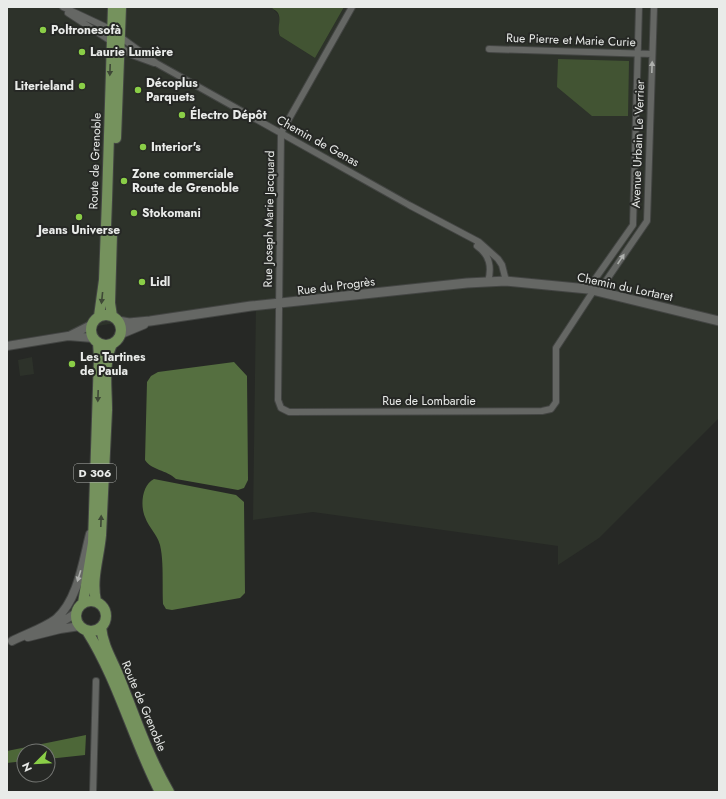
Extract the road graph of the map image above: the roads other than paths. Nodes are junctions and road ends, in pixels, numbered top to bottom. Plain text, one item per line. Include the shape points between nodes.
1 (61, 7) edge
2 (352, 7) edge
3 (639, 7) edge
4 (654, 7) edge
5 (119, 8) edge
6 (116, 39) junction
7 (489, 49) dead end
8 (638, 53) junction
9 (652, 54) junction
10 (156, 63) junction
11 (281, 133) junction
12 (469, 238) junction
13 (506, 281) junction
14 (488, 282) junction
15 (524, 282) joint
16 (594, 290) junction
17 (279, 304) junction
18 (99, 316) junction
19 (115, 319) junction
20 (150, 321) junction
21 (719, 321) edge
22 (91, 325) junction
23 (120, 334) junction
24 (68, 336) junction
25 (96, 341) junction
26 (112, 344) junction
27 (7, 346) edge
28 (92, 525) junction
29 (83, 602) junction
30 (96, 602) junction
31 (76, 613) junction
32 (101, 627) junction
33 (83, 628) junction
34 (10, 641) edge
35 (96, 681) dead end
36 (93, 792) edge
37 (160, 792) edge
38 (169, 792) edge

1 - 6 street, Chemin de Genas
1 - 6 street, Chemin de Genas
2 - 11 street
3 - 8 street, Avenue Urbain Le Verrier
4 - 9 street, Avenue Urbain Le Verrier
5 - 6 main road, Route de Grenoble
6 - 10 street, Chemin de Genas
6 - 10 street, Chemin de Genas via 132,55
6 -> 18 main road, Route de Grenoble via 104,280
6 - 19 main road, Route de Grenoble via 110,303
7 - 8 street, Rue Pierre et Marie Curie
8 - 9 street, Rue Pierre et Marie Curie
8 - 16 street, Avenue Urbain Le Verrier via 633,226
16 -> 9 street, Avenue Urbain Le Verrier via 647,221
10 - 11 street, Chemin de Genas
11 - 12 street, Chemin de Genas
11 - 17 street, Rue Joseph Marie Jacquard
12 - 13 street, Chemin de Genas via 479,242 494,254 502,265
12 - 14 street, Chemin de Genas via 486,254 491,268
13 - 14 main road, Rue du Progrès
13 - 15 main road, Rue du Progrès
14 - 17 main road, Rue du Progrès
15 - 16 main road, Chemin du Lortaret
16 - 17 street, Rue de Lombardie via 556,348 556,402 551,409 542,412 288,412 281,408 278,400
16 - 21 main road, Chemin du Lortaret
17 - 20 main road, Rue du Progrès
18 - 19 main road
18 - 22 main road
19 - 20 main road, Rue du Progrès via 129,323
19 - 23 main road
20 - 23 main road, Rue du Progrès
22 - 24 street
22 - 25 main road via 91,334
23 - 26 main road
24 - 25 street
24 - 27 street
25 - 26 main road
25 -> 28 main road, D 306 via 99,357
30 -> 26 main road, D 306 via 93,587 101,535 107,412 106,375 108,354
28 - 29 main road, D 306 via 93,543
28 -> 34 street via 72,597 63,612 55,619
29 - 30 main road
29 - 31 main road
30 - 32 main road via 105,611 106,620
31 - 33 main road via 76,621
31 - 34 street via 66,620
32 - 33 main road via 92,631
32 - 38 main road, Route de Grenoble via 107,652 149,752
33 - 34 street via 60,629
33 - 37 main road, Route de Grenoble via 111,677 140,751
35 - 36 street

